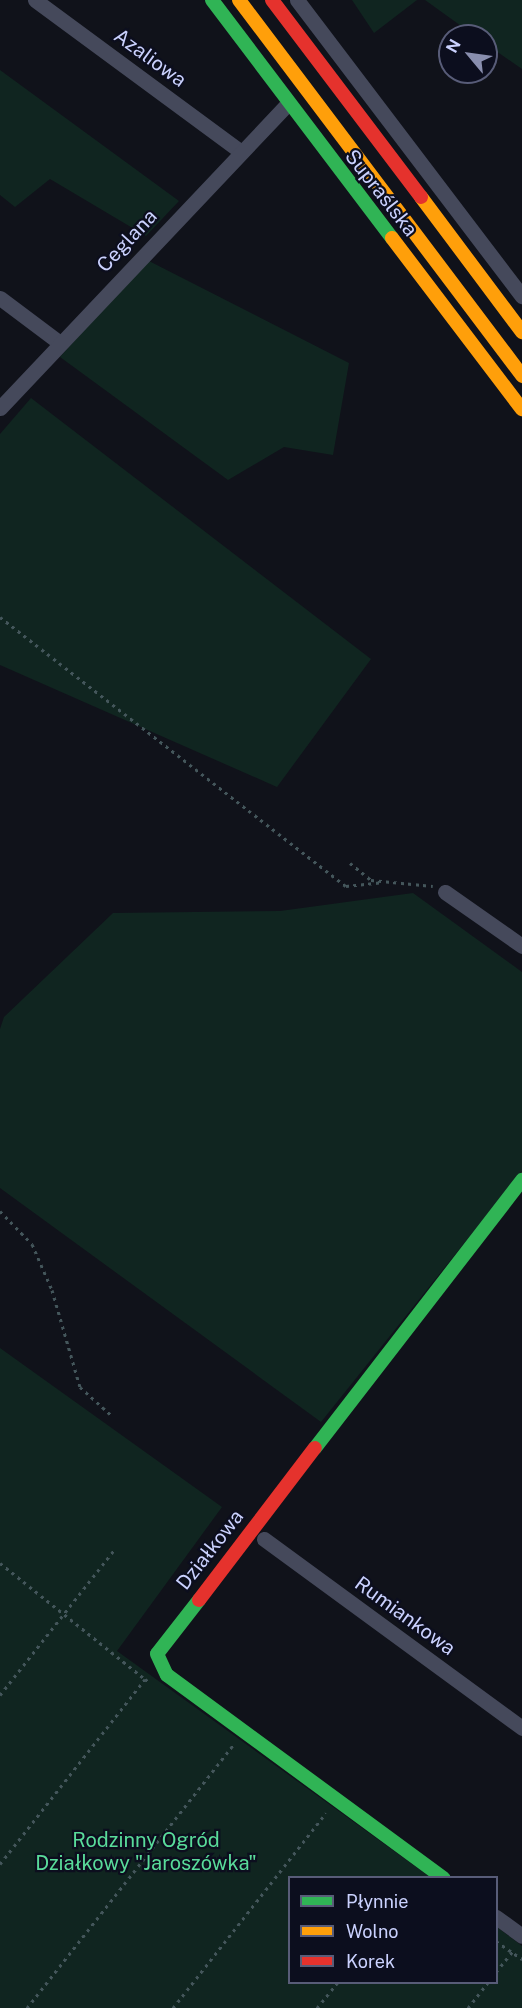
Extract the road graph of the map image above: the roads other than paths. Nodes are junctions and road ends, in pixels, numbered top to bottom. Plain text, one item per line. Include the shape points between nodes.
1 (35, 0) edge
2 (212, 0) edge
3 (239, 0) edge
4 (272, 0) edge
5 (297, 0) edge
6 (287, 105) junction
7 (240, 151) junction
8 (0, 297) edge
9 (522, 297) edge
10 (522, 333) edge
11 (60, 343) junction
12 (522, 376) edge
13 (0, 408) edge
14 (522, 409) edge
15 (445, 892) road end
16 (522, 946) edge
17 (522, 1180) edge
18 (264, 1539) dead end
19 (522, 1728) edge
20 (440, 1876) edge
21 (498, 1918) edge
22 (522, 1936) edge

1 - 7 street, Azaliowa
2 - 6 street, Supraślska
3 - 12 street
4 - 10 street
5 - 9 street
6 - 7 street, Ceglana
6 - 14 street, Supraślska
7 - 11 street, Ceglana
8 - 11 street
11 - 13 street, Ceglana
15 - 16 street
17 - 20 street, Działkowa via 157,1654 167,1675
18 - 19 street, Rumiankowa
21 - 22 street

